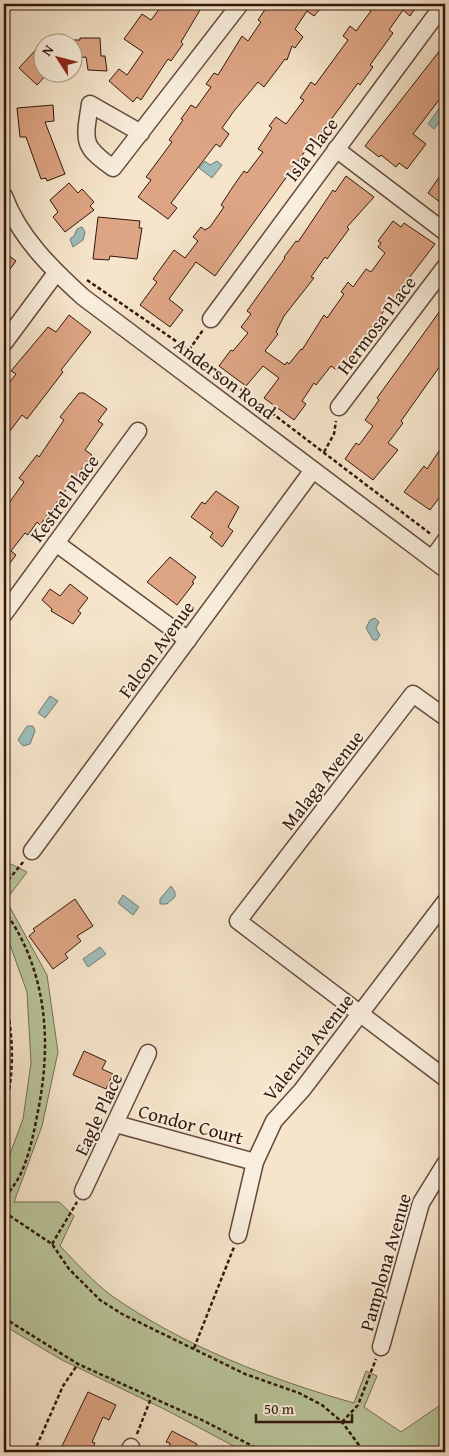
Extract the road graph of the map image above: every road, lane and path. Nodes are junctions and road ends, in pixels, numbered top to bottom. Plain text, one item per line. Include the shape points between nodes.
1 (444, 4) edge
2 (237, 5) edge
3 (141, 133) dead end
4 (336, 149) junction
5 (4, 196) edge
6 (445, 232) edge
7 (445, 267) edge
8 (56, 273) junction
9 (86, 280) dead end
10 (211, 319) joint
11 (4, 343) edge
12 (189, 350) junction
13 (339, 407) joint
14 (138, 431) dead end
15 (324, 452) junction
16 (313, 470) junction
17 (56, 542) junction
18 (444, 542) edge
19 (432, 559) junction
20 (445, 569) edge
21 (4, 614) edge
22 (188, 640) junction
23 (445, 717) edge
24 (32, 851) joint
25 (4, 885) edge
26 (445, 902) edge
27 (4, 910) edge
28 (4, 995) edge
29 (360, 1014) junction
30 (148, 1053) dead end
31 (445, 1078) edge
32 (4, 1113) edge
33 (116, 1124) junction
34 (255, 1162) junction
35 (445, 1164) edge
36 (83, 1191) joint
37 (4, 1200) edge
38 (4, 1212) edge
39 (238, 1235) joint
40 (52, 1244) junction
41 (4, 1318) edge
42 (8, 1320) junction
43 (4, 1328) edge
44 (381, 1347) joint
45 (194, 1348) junction
46 (78, 1364) junction
47 (151, 1398) junction
48 (342, 1422) junction
49 (130, 1450) edge
50 (34, 1452) edge
51 (264, 1452) edge
52 (364, 1452) edge

1 - 4 street, Isla Place
2 - 3 street
4 - 6 street
4 - 10 street, Isla Place
5 - 8 street, Anderson Road via 22,230
7 - 13 street, Hermosa Place
8 - 11 street
8 - 16 street, Anderson Road via 83,297
9 - 12 path
10 - 12 path
12 - 15 path
13 - 15 path via 334,434
14 - 17 street, Kestrel Place
15 - 18 path
16 - 19 street, Anderson Road
16 - 22 street, Falcon Avenue
17 - 21 street, Kestrel Place
17 - 22 street
18 - 19 street
19 - 20 street, Anderson Road
22 - 24 street, Falcon Avenue
23 - 29 street, Malaga Avenue via 413,694 238,921
24 - 25 path
26 - 29 street, Valencia Avenue
27 - 37 path via 18,929 29,955 40,991 46,1043 44,1081 32,1144 22,1172
28 - 32 path via 11,1037 11,1073
29 - 31 street
29 - 34 street, Valencia Avenue via 274,1121
30 - 33 street, Eagle Place
33 - 34 street, Condor Court
33 - 36 street, Eagle Place
34 - 39 street, Valencia Avenue
35 - 44 street, Pamplona Avenue via 420,1203
36 - 40 path
38 - 40 path
39 - 45 path
40 - 45 path via 69,1269 100,1300
41 - 42 path
42 - 43 path
42 - 46 path
44 - 48 path via 358,1406
45 - 48 path via 246,1374 298,1393
46 - 47 path
46 - 50 path via 63,1386
47 - 49 path
47 - 51 path
48 - 52 path

